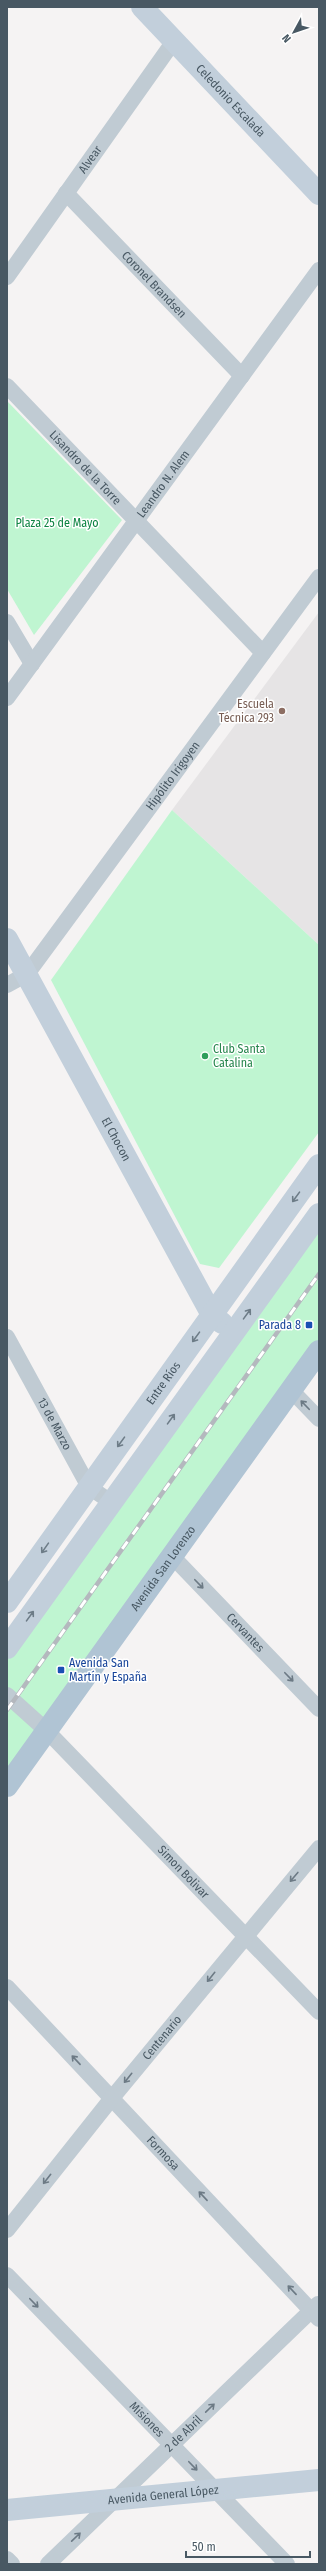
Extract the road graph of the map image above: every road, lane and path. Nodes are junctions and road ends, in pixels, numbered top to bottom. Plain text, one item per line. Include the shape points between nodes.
1 (142, 7) edge
2 (174, 41) junction
3 (66, 194) junction
4 (319, 194) edge
5 (319, 270) edge
6 (7, 277) edge
7 (242, 376) junction
8 (7, 386) edge
9 (136, 520) junction
10 (319, 577) edge
11 (7, 622) edge
12 (263, 653) junction
13 (32, 664) junction
14 (7, 698) edge
15 (7, 939) edge
16 (27, 974) junction
17 (7, 984) edge
18 (319, 1165) edge
19 (319, 1214) edge
20 (212, 1315) junction
21 (233, 1334) junction
22 (7, 1337) edge
23 (319, 1351) edge
24 (291, 1390) junction
25 (319, 1419) edge
26 (89, 1487) junction
27 (112, 1502) junction
28 (172, 1556) junction
29 (7, 1602) edge
30 (7, 1648) edge
31 (7, 1695) edge
32 (319, 1709) edge
33 (47, 1731) junction
34 (7, 1786) edge
35 (319, 1848) edge
36 (245, 1936) junction
37 (7, 1987) edge
38 (319, 2012) edge
39 (112, 2098) junction
40 (7, 2230) edge
41 (7, 2275) edge
42 (316, 2311) edge
43 (172, 2445) junction
44 (319, 2480) edge
45 (215, 2489) junction
46 (114, 2501) junction
47 (7, 2510) edge
48 (7, 2558) edge
49 (12, 2564) edge
50 (48, 2564) edge
51 (287, 2564) edge

1 - 2 street, Celedonio Escalada
2 - 3 street, Alvear
2 - 4 street, Celedonio Escalada
3 - 6 street, Alvear
3 - 7 street, Coronel Brandsen
5 - 7 street, Leandro N. Alem
7 - 9 street, Leandro N. Alem
8 - 9 street, Lisandro de la Torre
9 - 12 street, Lisandro de la Torre
9 - 13 street, Leandro N. Alem
10 - 12 street, Hipólito Irigoyen
11 - 13 street
12 - 16 street, Hipólito Irigoyen
13 - 14 street, Leandro N. Alem
15 - 16 street, El Chocon
16 - 17 street
16 - 20 street, El Chocon
18 -> 20 street, Entre Ríos
21 -> 19 street
20 - 21 street, El Chocon
20 -> 26 street, Entre Ríos
27 -> 21 street
22 - 26 street, 13 de Marzo
23 - 24 main road, Avenida San Lorenzo
25 -> 24 street
24 - 28 main road, Avenida San Lorenzo
26 - 27 street, 13 de Marzo
26 -> 29 street, Entre Ríos
30 -> 27 street
28 -> 32 street, Cervantes
28 - 33 main road, Avenida San Lorenzo
31 - 33 street, Simon Bolivar
33 - 34 main road, Avenida San Lorenzo
33 - 36 street, Simon Bolivar
35 -> 36 street, Centenario
36 - 38 street, Simon Bolivar
36 -> 39 street, Centenario
39 -> 37 street, Formosa
39 -> 40 street, Centenario
42 -> 39 street, Formosa
41 -> 43 street, Misiones
43 -> 42 street, 2 de Abril
43 -> 45 street, Misiones
43 - 46 street, 2 de Abril
44 - 45 street, Avenida General López
45 - 46 street, Avenida General López
45 - 51 street, Misiones
46 - 47 street, Avenida General López
50 -> 46 street, 2 de Abril
48 - 49 street

